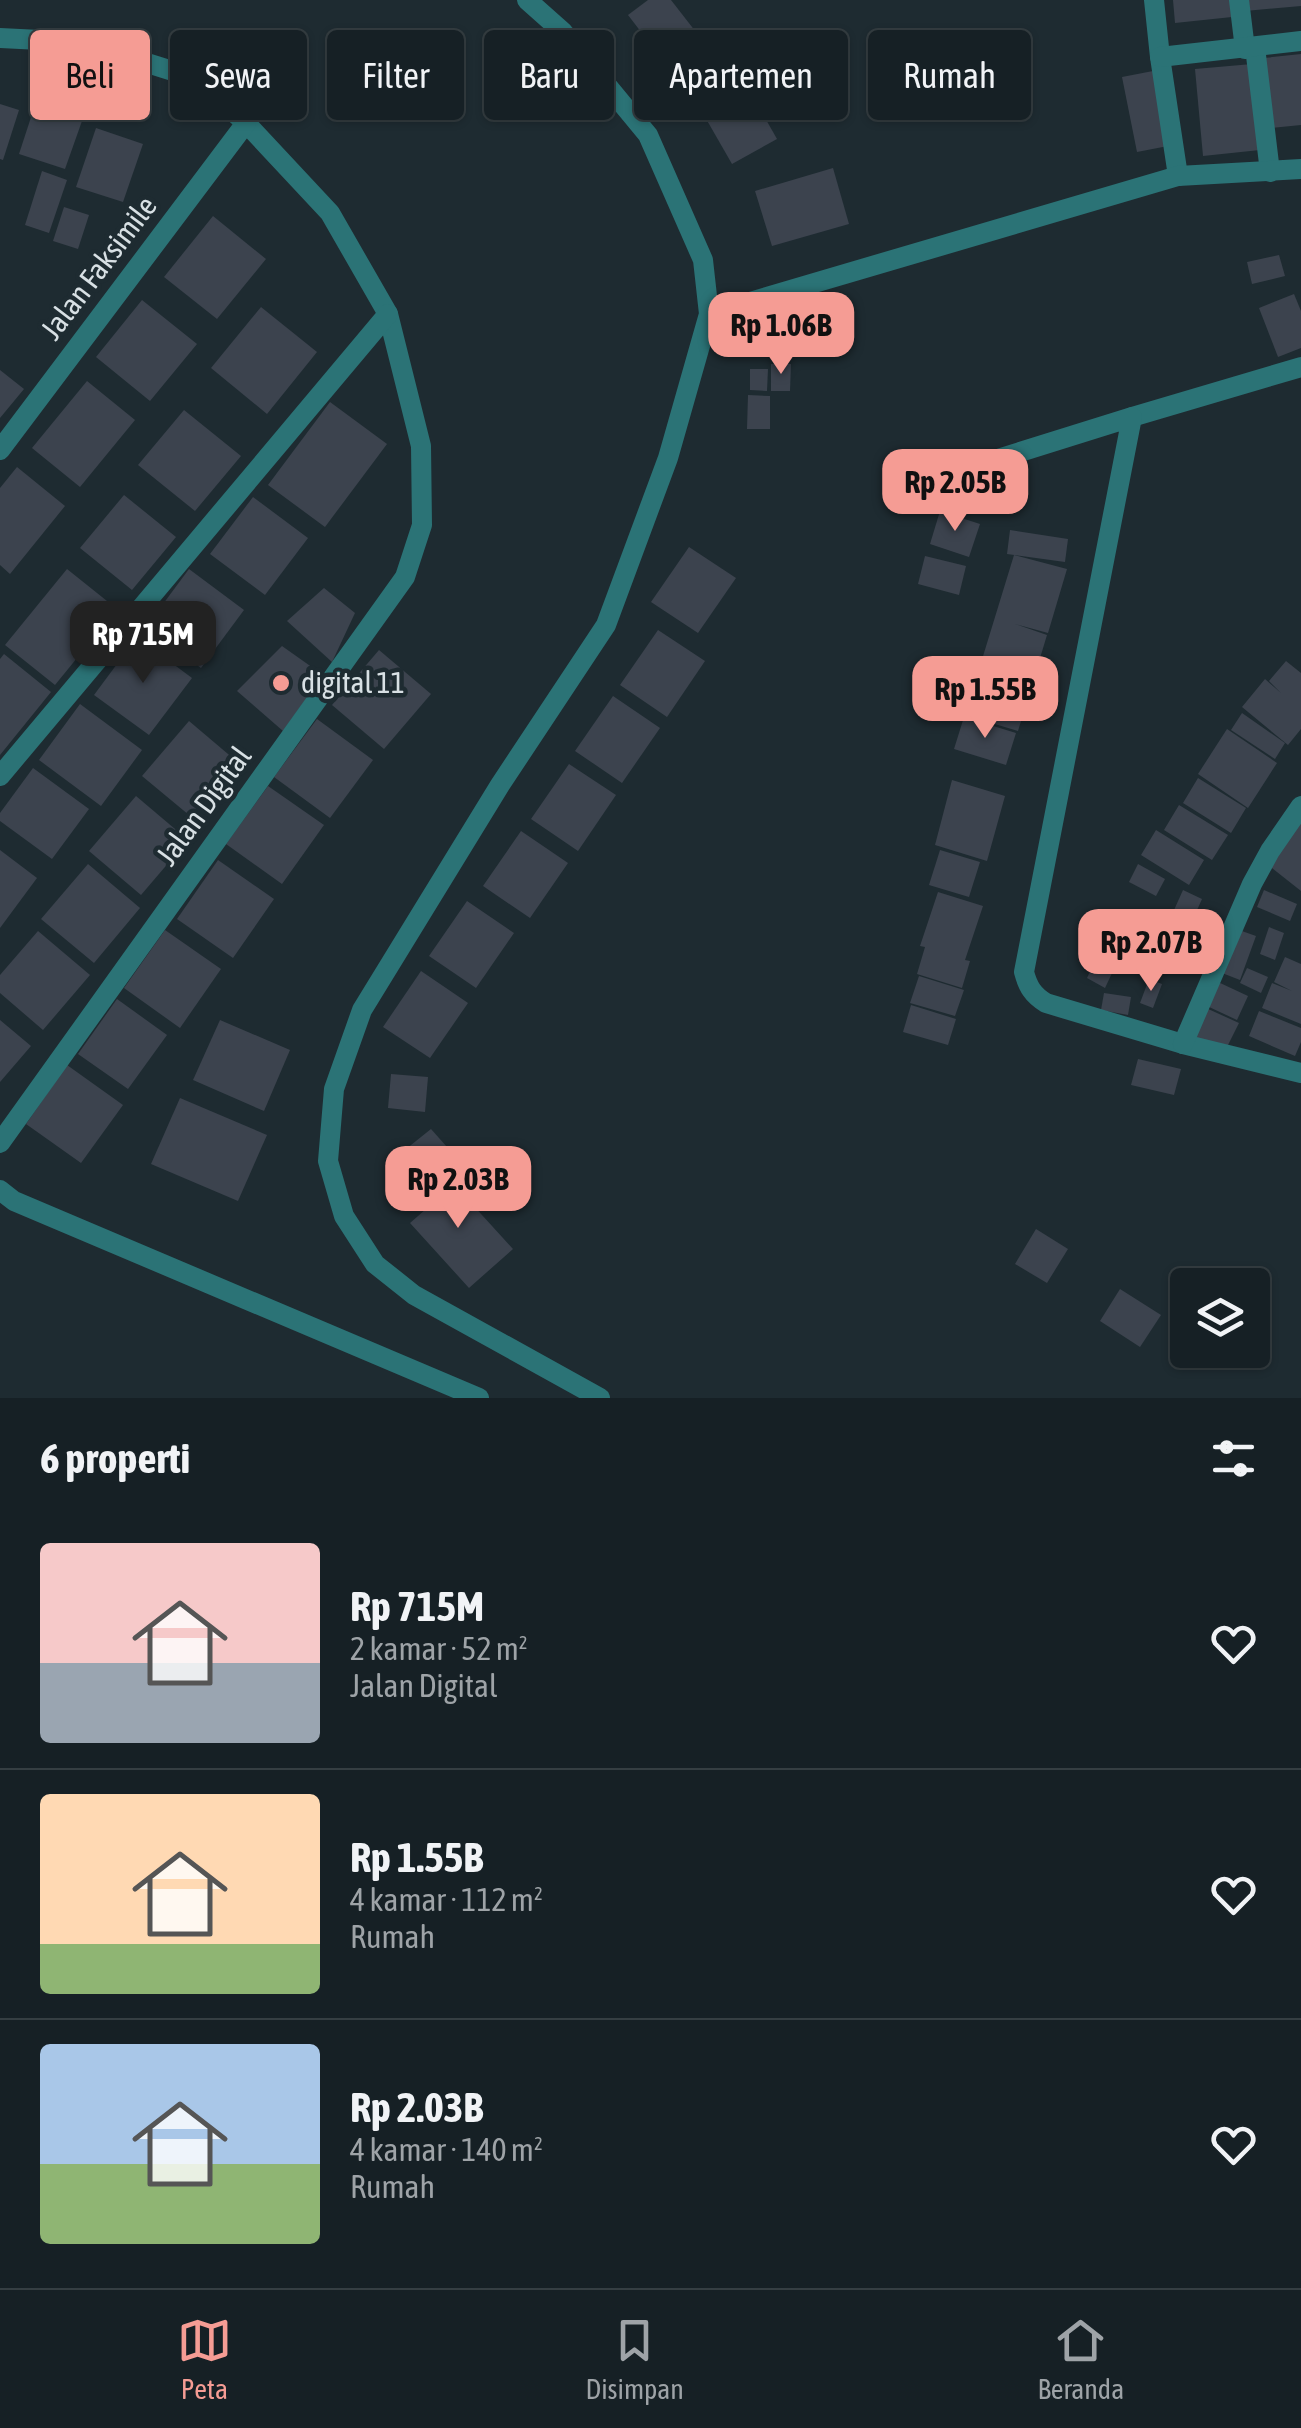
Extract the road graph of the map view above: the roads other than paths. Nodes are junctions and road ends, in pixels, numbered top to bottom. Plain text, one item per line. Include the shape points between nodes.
1 (527, 0) edge
2 (1154, 0) edge
3 (1239, 0) edge
4 (0, 38) edge
5 (1301, 41) edge
6 (1250, 48) junction
7 (1160, 58) junction
8 (246, 123) junction
9 (1301, 169) edge
10 (1270, 172) junction
11 (1178, 176) junction
12 (388, 314) junction
13 (709, 314) junction
14 (1301, 368) edge
15 (1132, 418) junction
16 (0, 450) edge
17 (908, 487) dead end
18 (0, 776) edge
19 (1301, 806) edge
20 (1183, 1044) junction
21 (1301, 1073) edge
22 (0, 1143) edge
23 (0, 1190) edge
24 (479, 1398) edge
25 (600, 1398) edge

1 - 13 street via 563,32 648,135 703,260
2 - 7 street
3 - 6 street
4 - 8 street, Jalan Digital via 80,42 196,78
5 - 6 street
6 - 7 street
6 - 10 street
7 - 11 street
8 - 12 street, Jalan Digital via 330,213
8 - 16 street, Jalan Faksimile
9 - 10 street
10 - 11 street
11 - 13 street
12 - 18 street
12 - 22 street, Jalan Digital via 421,446 422,525 405,577
13 - 25 street via 668,458 606,625 362,1010 334,1089 328,1161 344,1216 375,1264 414,1295
14 - 15 street
15 - 17 street
15 - 20 street via 1024,972 1028,987 1046,1004
19 - 20 street via 1252,884
20 - 21 street
23 - 24 street

